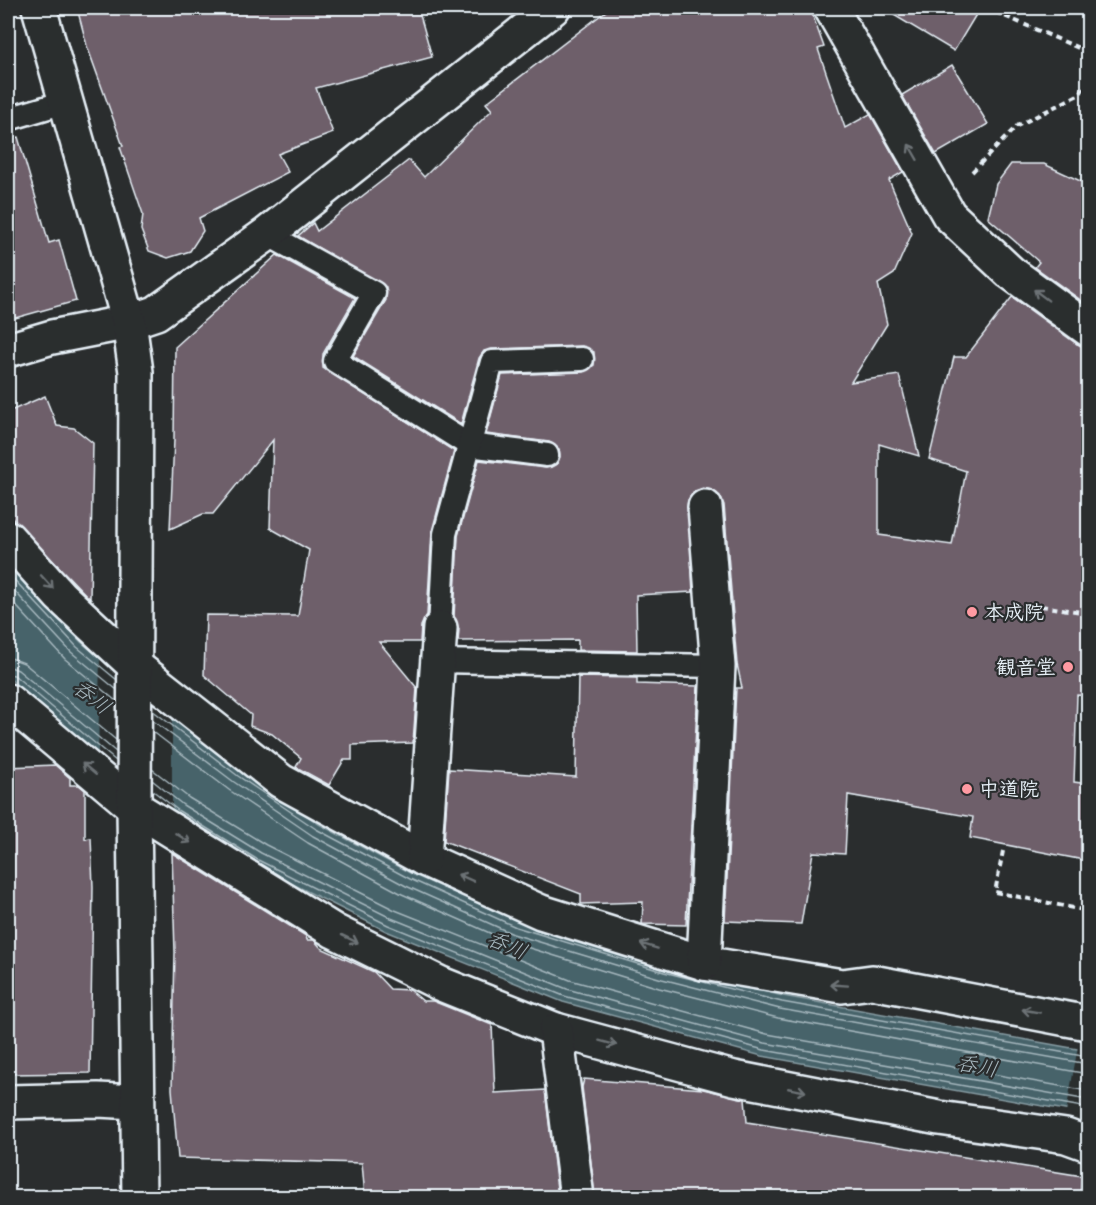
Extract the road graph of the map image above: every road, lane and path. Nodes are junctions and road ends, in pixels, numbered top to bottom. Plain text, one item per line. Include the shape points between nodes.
1 (39, 8) edge
2 (553, 8) edge
3 (831, 8) edge
4 (986, 8) edge
5 (1089, 52) edge
6 (1089, 80) edge
7 (65, 102) junction
8 (8, 119) edge
9 (942, 202) junction
10 (267, 234) junction
11 (129, 322) junction
12 (1089, 329) edge
13 (8, 350) edge
14 (582, 359) dead end
15 (469, 445) junction
16 (547, 455) dead end
17 (705, 507) dead end
18 (8, 538) edge
19 (1041, 606) dead end
20 (1089, 613) edge
21 (440, 628) joint
22 (438, 661) junction
23 (718, 666) junction
24 (135, 673) junction
25 (8, 701) edge
26 (134, 799) junction
27 (1003, 851) dead end
28 (424, 859) junction
29 (1089, 911) edge
30 (704, 963) junction
31 (1089, 1023) edge
32 (556, 1030) junction
33 (8, 1102) edge
34 (137, 1102) junction
35 (1089, 1144) edge
36 (139, 1197) edge
37 (577, 1197) edge

1 - 7 street
2 - 10 street
9 -> 3 street
4 - 5 path
6 - 9 path via 1080,94 1017,126
7 - 8 lane
7 - 11 street
12 -> 9 street via 1010,272 950,215
10 - 11 street via 156,313
10 - 15 lane via 374,293 335,361
11 - 13 street
11 - 24 street via 136,372
14 - 15 lane via 492,362
15 - 16 lane
15 - 21 lane via 445,534
17 - 23 street
18 -> 24 street
19 - 20 path
21 - 22 street
22 - 23 lane
22 - 28 street
23 - 30 street
24 - 26 street
24 - 28 street via 281,781
26 -> 25 street
26 -> 32 street via 334,931 441,984
26 - 34 street
27 - 29 path via 995,892
30 -> 28 street via 541,912
31 -> 30 street via 872,982 842,986
32 -> 35 street via 734,1078 939,1118 1066,1136
32 - 37 street
33 - 34 street
34 - 36 street

